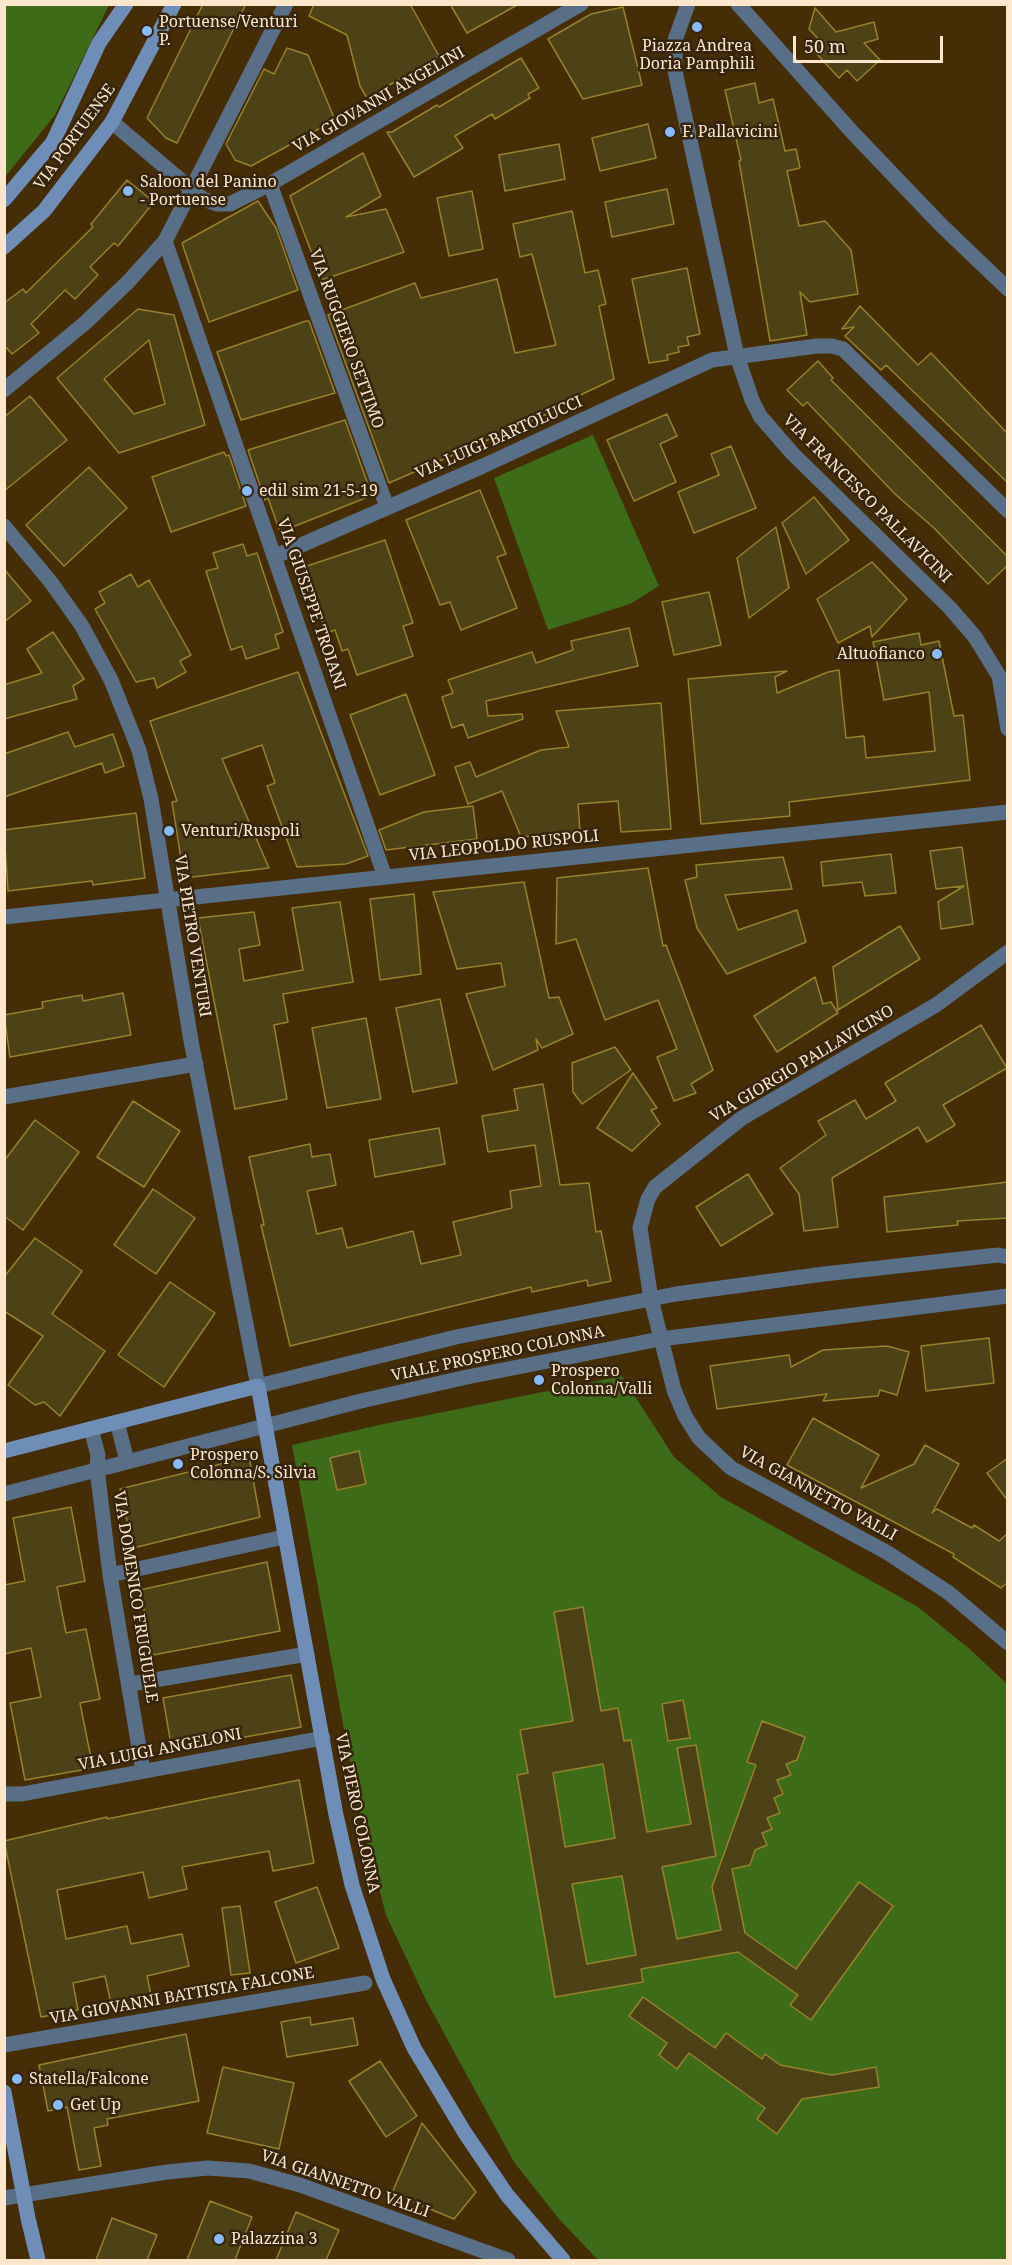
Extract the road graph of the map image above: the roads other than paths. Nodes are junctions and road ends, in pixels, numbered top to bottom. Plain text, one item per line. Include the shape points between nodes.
1 (126, 4) edge
2 (174, 4) edge
3 (286, 4) edge
4 (581, 4) edge
5 (688, 4) edge
6 (738, 4) edge
7 (112, 122) junction
8 (270, 184) junction
9 (192, 190) junction
10 (4, 200) edge
11 (165, 241) junction
12 (4, 247) edge
13 (1008, 289) edge
14 (737, 356) junction
15 (4, 390) edge
16 (387, 507) junction
17 (1008, 511) edge
18 (4, 526) edge
19 (276, 556) junction
20 (1008, 729) edge
21 (1008, 812) edge
22 (385, 877) junction
23 (167, 900) junction
24 (4, 916) edge
25 (1008, 952) edge
26 (196, 1064) junction
27 (4, 1097) edge
28 (1008, 1257) edge
29 (1008, 1296) edge
30 (651, 1299) junction
31 (660, 1338) junction
32 (258, 1386) junction
33 (117, 1422) junction
34 (265, 1426) junction
35 (91, 1429) junction
36 (4, 1451) edge
37 (127, 1461) junction
38 (97, 1469) junction
39 (4, 1494) edge
40 (284, 1537) junction
41 (110, 1575) junction
42 (1008, 1643) edge
43 (307, 1654) junction
44 (131, 1684) junction
45 (323, 1738) junction
46 (143, 1771) junction
47 (4, 1794) edge
48 (365, 1983) dead end
49 (4, 2045) edge
50 (4, 2092) edge
51 (23, 2194) junction
52 (4, 2198) edge
53 (38, 2260) edge
54 (508, 2260) edge
55 (563, 2260) edge

1 - 10 street, VIA PORTUENSE via 99,43 53,142
2 - 7 street, VIA PORTUENSE
3 - 9 street
4 - 8 street, VIA GIOVANNI ANGELINI
5 - 14 street, VIA FRANCESCO PALLAVICINI via 675,40 675,71
6 - 13 street via 933,217
7 - 9 street
7 - 12 street, VIA PORTUENSE via 44,211
8 - 9 street, VIA GIOVANNI ANGELINI via 226,204 210,202
8 - 16 street, VIA RUGGIERO SETTIMO
9 - 11 street
11 - 15 street via 85,323
11 - 19 street, VIA GIUSEPPE TROIANI
14 - 16 street, VIA LUIGI BARTOLUCCI via 712,360
14 - 17 street, VIA LUIGI BARTOLUCCI via 817,346 843,349
14 - 20 street, VIA FRANCESCO PALLAVICINI via 752,400 775,434 950,608 988,655 999,675
16 - 19 street, VIA LUIGI BARTOLUCCI
18 - 23 street, VIA PIETRO VENTURI via 82,626 111,680 143,766
19 - 22 street, VIA GIUSEPPE TROIANI
21 - 22 street, VIA LEOPOLDO RUSPOLI
22 - 23 street, VIA LEOPOLDO RUSPOLI
23 - 24 street, VIA LEOPOLDO RUSPOLI
23 - 26 street, VIA PIETRO VENTURI
25 - 30 street, VIA GIORGIO PALLAVICINO via 936,1005 742,1118 665,1176 648,1198 641,1218 640,1239
26 - 27 street
26 - 32 street, VIA PIETRO VENTURI
28 - 30 street, VIALE PROSPERO COLONNA via 824,1274
29 - 31 street, VIALE PROSPERO COLONNA
30 - 31 street, VIA GIORGIO PALLAVICINO
30 - 32 street, VIALE PROSPERO COLONNA via 456,1337
31 - 34 street, VIALE PROSPERO COLONNA via 467,1377
31 - 42 street, VIA GIANNETTO VALLI via 685,1416 717,1457 888,1553 949,1593
32 - 33 street, VIALE PROSPERO COLONNA
32 - 34 street, VIA PIERO COLONNA
33 - 35 street, VIALE PROSPERO COLONNA
33 - 37 street
34 - 37 street, VIALE PROSPERO COLONNA
34 - 40 street, VIA PIERO COLONNA
35 - 36 street, VIALE PROSPERO COLONNA
35 - 38 street, VIA DOMENICO FRUGIUELE via 98,1455
37 - 38 street, VIALE PROSPERO COLONNA
38 - 39 street, VIALE PROSPERO COLONNA
38 - 41 street, VIA DOMENICO FRUGIUELE
40 - 41 street
40 - 43 street, VIA PIERO COLONNA
41 - 44 street, VIA DOMENICO FRUGIUELE
43 - 44 street
43 - 45 street, VIA PIERO COLONNA
44 - 46 street, VIA DOMENICO FRUGIUELE
45 - 46 street, VIA LUIGI ANGELONI
45 - 55 street, VIA PIERO COLONNA via 352,1885 399,2018 428,2074 507,2195
46 - 47 street, VIA LUIGI ANGELONI
48 - 49 street, VIA GIOVANNI BATTISTA FALCONE
50 - 51 street
51 - 52 street, VIA GIANNETTO VALLI
51 - 53 street
51 - 54 street, VIA GIANNETTO VALLI via 186,2170 249,2171 300,2185

